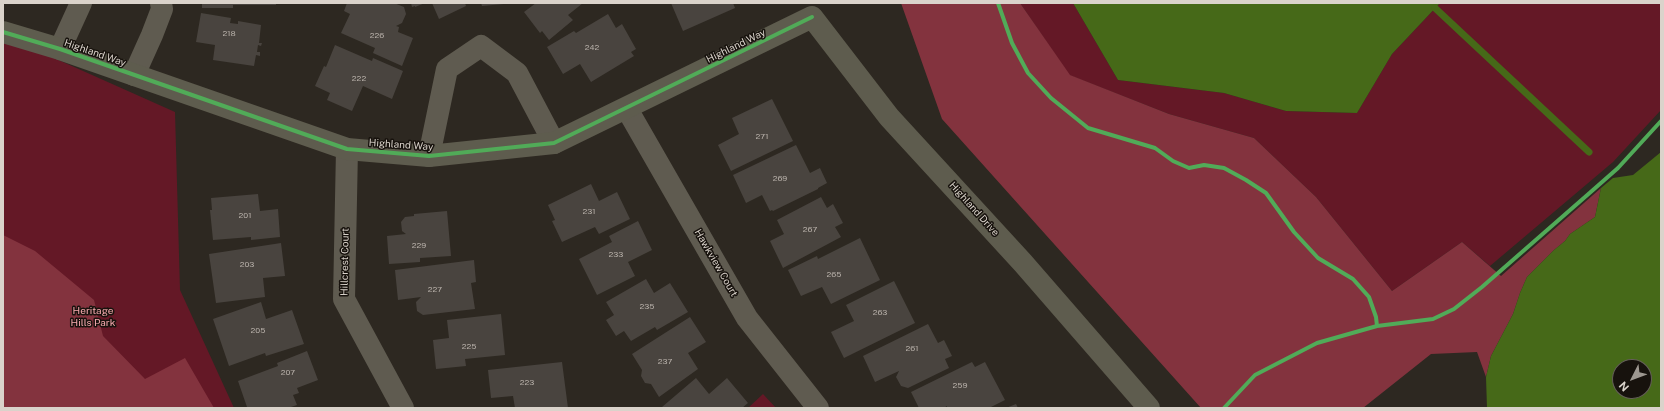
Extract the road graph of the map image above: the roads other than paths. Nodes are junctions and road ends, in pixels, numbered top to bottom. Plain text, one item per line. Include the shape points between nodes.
1 (81, 3) edge
2 (161, 3) edge
3 (810, 10) edge
4 (3, 32) edge
5 (60, 49) junction
6 (134, 75) junction
7 (627, 109) junction
8 (554, 143) junction
9 (347, 149) junction
10 (429, 156) junction
11 (403, 408) edge
12 (818, 408) edge
13 (1149, 408) edge

1 - 5 street, Highland Way
2 - 6 street, Highland Way via 162,9
3 - 7 street, Highland Way
3 - 13 street, Highland Drive via 889,116 1023,263
4 - 5 street, Highland Way
5 - 6 street, Highland Way
6 - 9 street, Highland Way
7 - 8 street, Highland Way
7 - 12 street, Hawkview Court via 747,318
8 - 10 street, Highland Way
8 - 10 street, Highland Way via 517,72 481,46 447,69
9 - 10 street, Highland Way
9 - 11 street, Hillcrest Court via 344,299

